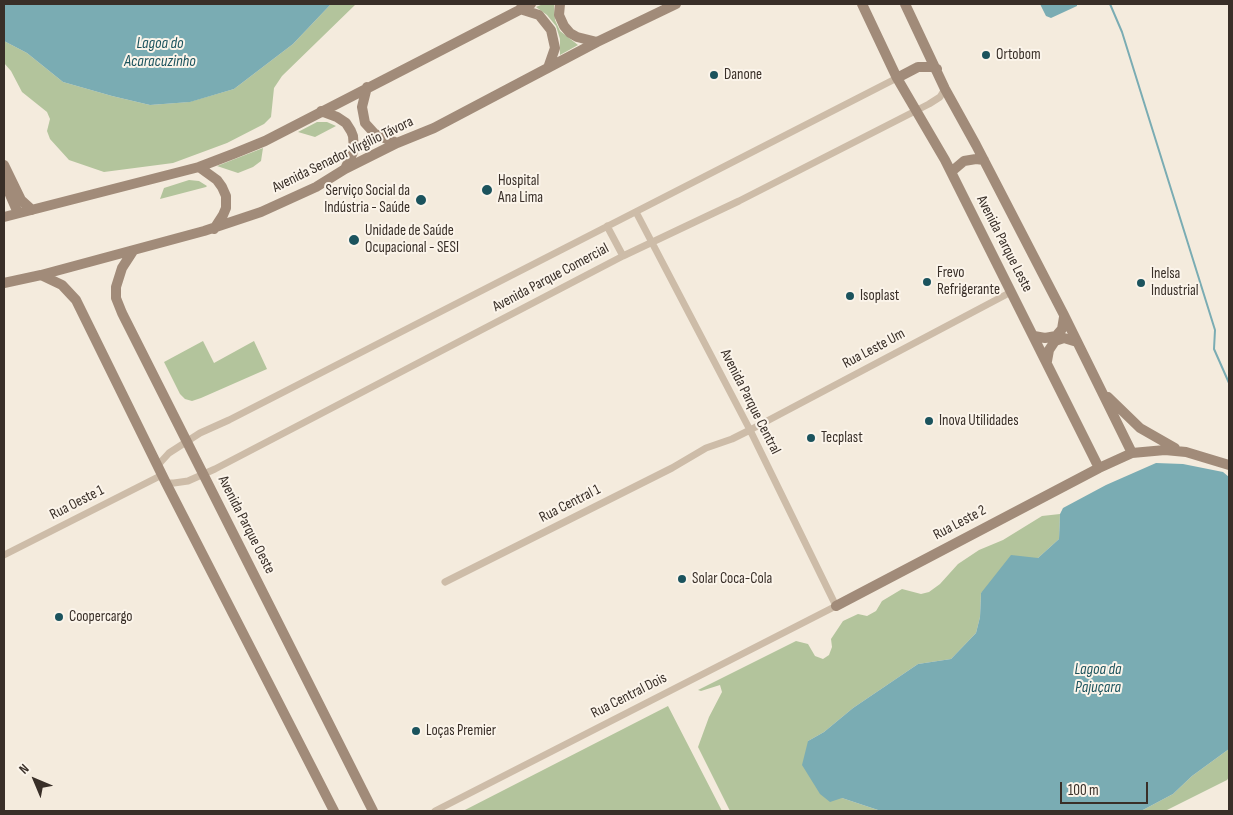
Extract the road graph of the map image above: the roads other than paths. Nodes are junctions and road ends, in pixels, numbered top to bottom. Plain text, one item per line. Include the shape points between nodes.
1 (531, 4) edge
2 (560, 4) edge
3 (676, 4) edge
4 (862, 4) edge
5 (905, 4) edge
6 (520, 9) junction
7 (597, 42) junction
8 (548, 68) junction
9 (937, 69) junction
10 (897, 78) junction
11 (366, 88) junction
12 (945, 89) junction
13 (915, 111) junction
14 (321, 112) junction
15 (398, 144) junction
16 (976, 145) junction
17 (945, 160) junction
18 (984, 160) junction
19 (4, 165) edge
20 (199, 167) junction
21 (345, 169) junction
22 (952, 172) junction
23 (4, 181) edge
24 (32, 210) junction
25 (636, 212) junction
26 (18, 214) junction
27 (4, 217) edge
28 (608, 226) junction
29 (214, 229) junction
30 (652, 242) junction
31 (133, 251) junction
32 (623, 256) junction
33 (41, 275) junction
34 (4, 282) edge
35 (1012, 292) junction
36 (1064, 315) junction
37 (1034, 336) junction
38 (1077, 342) junction
39 (1047, 361) junction
40 (1101, 390) junction
41 (750, 430) junction
42 (186, 441) junction
43 (706, 448) joint
44 (1186, 452) junction
45 (1132, 453) junction
46 (1229, 465) edge
47 (1099, 468) junction
48 (162, 474) junction
49 (203, 474) junction
50 (4, 555) edge
51 (445, 582) dead end
52 (836, 606) junction
53 (334, 811) edge
54 (373, 811) edge
55 (435, 811) edge

1 - 6 street
2 - 7 street via 559,16 570,33
3 - 7 street, Avenida Senador Virgílio Távora
4 - 10 street, Avenida Parque Leste
5 - 9 street, Avenida Parque Leste
6 - 8 street via 538,15 551,30 554,48
6 - 11 street
7 - 8 street, Avenida Senador Virgílio Távora
8 - 15 street, Avenida Senador Virgílio Távora
9 - 10 street via 918,67
9 - 12 street, Avenida Parque Leste
10 - 13 street, Avenida Parque Leste
10 - 25 street, Avenida Parque Comercial
11 - 14 street
11 - 15 street via 362,107 366,123 375,134
12 - 13 street, Avenida Parque Comercial via 940,97
12 - 16 street, Avenida Parque Leste
13 - 17 street, Avenida Parque Leste
13 - 30 street, Avenida Parque Comercial
14 - 20 street via 265,141
14 - 21 street via 337,116 351,131 354,150
15 - 21 street, Avenida Senador Virgílio Távora
16 - 17 street via 963,157
16 - 18 street, Avenida Parque Leste
17 - 22 street, Avenida Parque Leste
18 - 22 street via 972,159
18 - 36 street, Avenida Parque Leste
19 - 24 street via 21,200
20 - 24 street
20 - 29 street via 217,180 226,196 226,208
21 - 29 street, Avenida Senador Virgílio Távora via 316,188
22 - 35 street, Avenida Parque Leste
23 - 26 street
24 - 26 street
25 - 28 street, Avenida Parque Comercial
25 - 30 street, Avenida Parque Central
26 - 27 street
28 - 32 street
28 - 42 street, Avenida Parque Comercial
29 - 31 street, Avenida Senador Virgílio Távora
30 - 32 street, Avenida Parque Comercial
30 - 41 street, Avenida Parque Central
31 - 33 street, Avenida Senador Virgílio Távora
31 - 42 street, Avenida Parque Oeste via 118,278 116,298
32 - 49 street, Avenida Parque Comercial
33 - 34 street, Avenida Senador Virgílio Távora
33 - 48 street via 62,285 76,300
35 - 37 street, Avenida Parque Leste
35 - 41 street, Rua Leste Um
36 - 37 street via 1062,329 1056,336
36 - 38 street, Avenida Parque Leste
37 - 39 street, Avenida Parque Leste
38 - 39 street via 1064,338 1055,341
38 - 40 street, Avenida Parque Leste
39 - 47 street, Avenida Parque Leste
40 - 44 street via 1140,428
40 - 45 street, Avenida Parque Leste
41 - 43 street, Rua Leste Um
41 - 52 street, Avenida Parque Central
42 - 48 street, Avenida Parque Comercial via 169,453
42 - 49 street, Avenida Parque Oeste
43 - 51 street, Rua Central 1
44 - 45 street
44 - 46 street
45 - 47 street
47 - 52 street, Rua Leste 2
48 - 49 street, Avenida Parque Comercial via 180,482
48 - 50 street, Rua Oeste 1
48 - 53 street
49 - 54 street, Avenida Parque Oeste
52 - 55 street, Rua Central Dois

